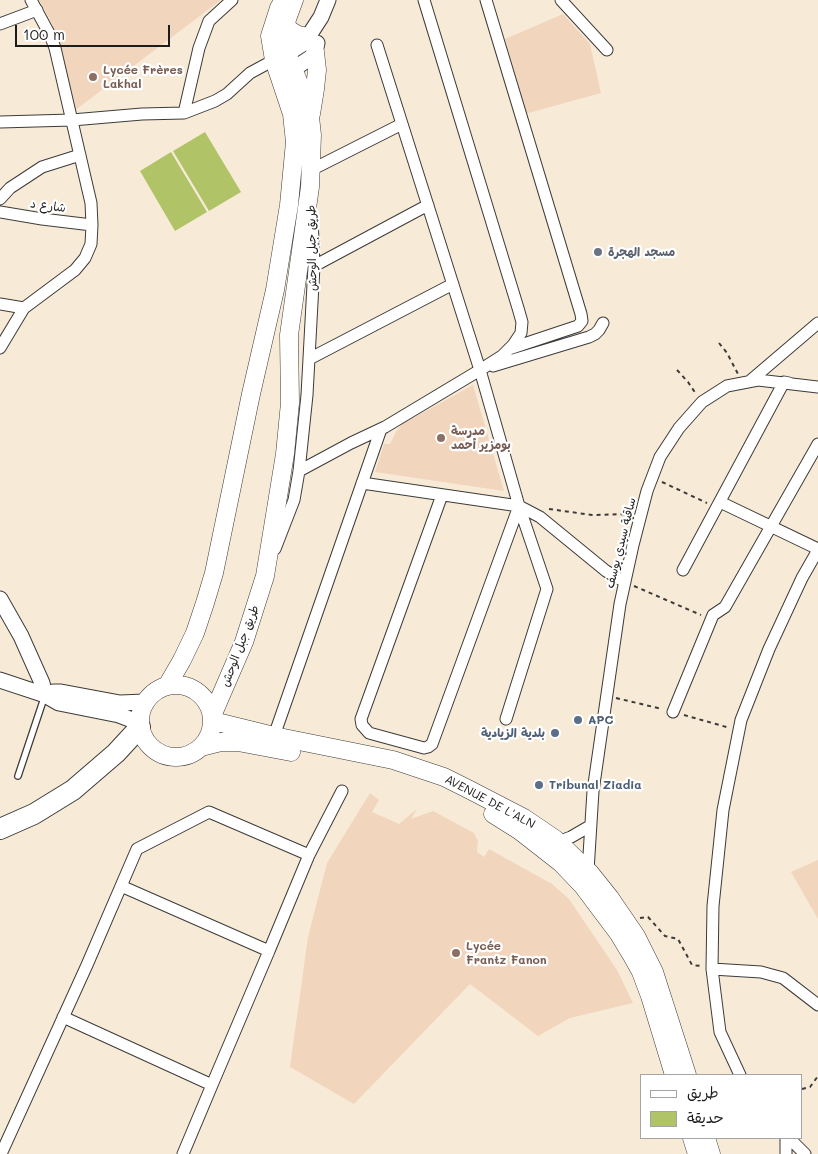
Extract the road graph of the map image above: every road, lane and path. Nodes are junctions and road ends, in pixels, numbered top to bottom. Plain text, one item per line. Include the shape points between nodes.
1 (232, 0) edge
2 (283, 0) edge
3 (294, 0) edge
4 (328, 0) edge
5 (424, 0) edge
6 (486, 0) edge
7 (561, 0) edge
8 (34, 5) edge
9 (0, 24) edge
10 (286, 26) junction
11 (312, 45) junction
12 (378, 45) dead end
13 (607, 50) dead end
14 (283, 64) junction
15 (184, 113) junction
16 (310, 117) junction
17 (72, 120) junction
18 (0, 122) edge
19 (402, 124) junction
20 (80, 155) junction
21 (311, 178) junction
22 (0, 199) edge
23 (428, 205) junction
24 (0, 212) edge
25 (92, 225) junction
26 (314, 266) junction
27 (453, 284) junction
28 (0, 304) edge
29 (24, 308) junction
30 (602, 322) dead end
31 (818, 323) edge
32 (719, 343) dead end
33 (0, 348) edge
34 (509, 349) junction
35 (309, 359) junction
36 (480, 370) junction
37 (677, 370) dead end
38 (746, 381) junction
39 (784, 382) junction
40 (818, 387) edge
41 (702, 402) junction
42 (381, 428) junction
43 (818, 444) edge
44 (299, 471) junction
45 (653, 478) junction
46 (362, 483) junction
47 (442, 495) junction
48 (718, 505) junction
49 (519, 506) junction
50 (547, 509) dead end
51 (642, 514) junction
52 (771, 526) junction
53 (818, 549) edge
54 (683, 570) dead end
55 (265, 576) junction
56 (625, 582) junction
57 (0, 599) edge
58 (711, 620) junction
59 (0, 680) edge
60 (167, 686) junction
61 (45, 695) junction
62 (145, 702) junction
63 (672, 712) dead end
64 (212, 718) junction
65 (506, 719) dead end
66 (140, 725) junction
67 (274, 736) junction
68 (397, 741) junction
69 (201, 747) junction
70 (394, 760) junction
71 (18, 776) dead end
72 (342, 791) dead end
73 (590, 826) junction
74 (0, 829) edge
75 (552, 846) junction
76 (309, 855) junction
77 (583, 876) junction
78 (121, 886) junction
79 (625, 919) junction
80 (269, 951) junction
81 (712, 969) junction
82 (818, 1005) edge
83 (63, 1017) junction
84 (674, 1074) edge
85 (687, 1074) edge
86 (740, 1074) edge
87 (818, 1076) edge
88 (212, 1084) junction
89 (803, 1089) edge
90 (692, 1139) edge
91 (706, 1139) edge
92 (788, 1139) edge
93 (789, 1139) edge
94 (1, 1154) edge
95 (183, 1154) edge
96 (697, 1154) edge
97 (711, 1154) edge
98 (786, 1154) edge
99 (805, 1154) edge

1 - 15 street via 209,21 199,48
2 - 14 main road, طريق جبل الوحش via 270,36
3 - 10 main road
4 - 11 main road
5 - 34 street via 522,322 521,333
6 - 34 street via 582,321 578,326
7 - 13 street
8 - 9 street
8 - 17 street via 55,48
10 - 11 main road
10 - 14 main road
11 - 14 main road via 310,58
11 - 16 main road via 317,70
12 - 19 street
14 - 15 street via 250,73 227,94
14 - 16 main road via 307,104
14 - 60 main road, طريق جبل الوحش via 295,142 290,205 275,290 214,573 194,633
15 - 17 street
16 - 21 main road
17 - 18 street
17 - 20 street
19 - 21 street
19 - 23 street
20 - 22 street via 42,167 10,188
20 - 25 street via 91,204
21 - 26 street, طريق جبل الوحش
21 - 55 main road, طريق جبل الوحش via 289,335 290,403 285,454
23 - 26 street
23 - 27 street
24 - 25 street, شارع د
25 - 29 street via 91,244 76,270
26 - 35 street, طريق جبل الوحش
27 - 35 street
27 - 36 street
28 - 29 street
29 - 33 street
30 - 36 street via 599,330 589,337
31 - 38 street
32 - 38 path
34 - 36 street
35 - 44 street, طريق جبل الوحش
36 - 42 street
36 - 49 street
37 - 41 path
38 - 39 street, ساقية سيدي يوسف
38 - 41 street, ساقية سيدي يوسف via 727,386
39 - 40 street, ساقية سيدي يوسف
39 - 48 street
41 - 45 street, ساقية سيدي يوسف via 660,457
42 - 44 street
42 - 46 street
43 - 52 street
44 - 55 street, طريق جبل الوحش via 294,500
45 - 48 path
45 - 51 street, ساقية سيدي يوسف
46 - 47 street
46 - 67 street
47 - 49 street
47 - 68 street via 362,719 362,725 369,733
48 - 52 street
48 - 54 street
49 - 56 street via 540,517 606,571
49 - 65 street via 547,589
49 - 68 street via 432,744 424,748
50 - 51 path via 592,515
51 - 56 street, ساقية سيدي يوسف
52 - 53 street
52 - 58 street via 725,607
53 - 81 street via 769,649 741,720 723,810 713,906
55 - 64 main road, طريق جبل الوحش via 244,642
56 - 58 path
56 - 73 street, ساقية سيدي يوسف via 612,653
57 - 61 main road via 21,636
58 - 63 street
59 - 61 main road
60 - 62 main road via 158,689
60 - 64 main road via 182,685 196,691 207,702
61 - 62 main road via 61,692 120,703
61 - 66 main road via 60,702 120,714
61 - 71 lane
62 - 66 main road
64 - 67 main road, AVENUE DE L'ALN
64 - 69 main road via 211,731
66 - 69 main road via 147,742 166,756 182,757
66 - 74 highway via 116,753 73,790 34,814
67 - 70 main road, AVENUE DE L'ALN
68 - 70 street
69 - 75 main road via 238,742 416,776 443,786
70 - 75 main road, AVENUE DE L'ALN via 444,777 524,818
72 - 76 street
73 - 75 street
73 - 77 street, ساقية سيدي يوسف
75 - 77 main road
76 - 78 street via 208,812 137,849
76 - 80 street
77 - 79 main road via 610,898
77 - 84 main road via 641,972
78 - 80 street
78 - 83 street
79 - 81 path via 648,917 665,936 678,939 692,964
79 - 85 main road via 654,972
80 - 88 street
81 - 82 street via 761,972 783,978
81 - 86 street via 720,1032
83 - 88 street
83 - 94 street
87 - 89 path via 810,1087
88 - 95 street
90 - 96 main road
91 - 97 main road
92 - 98 street
93 - 99 street

